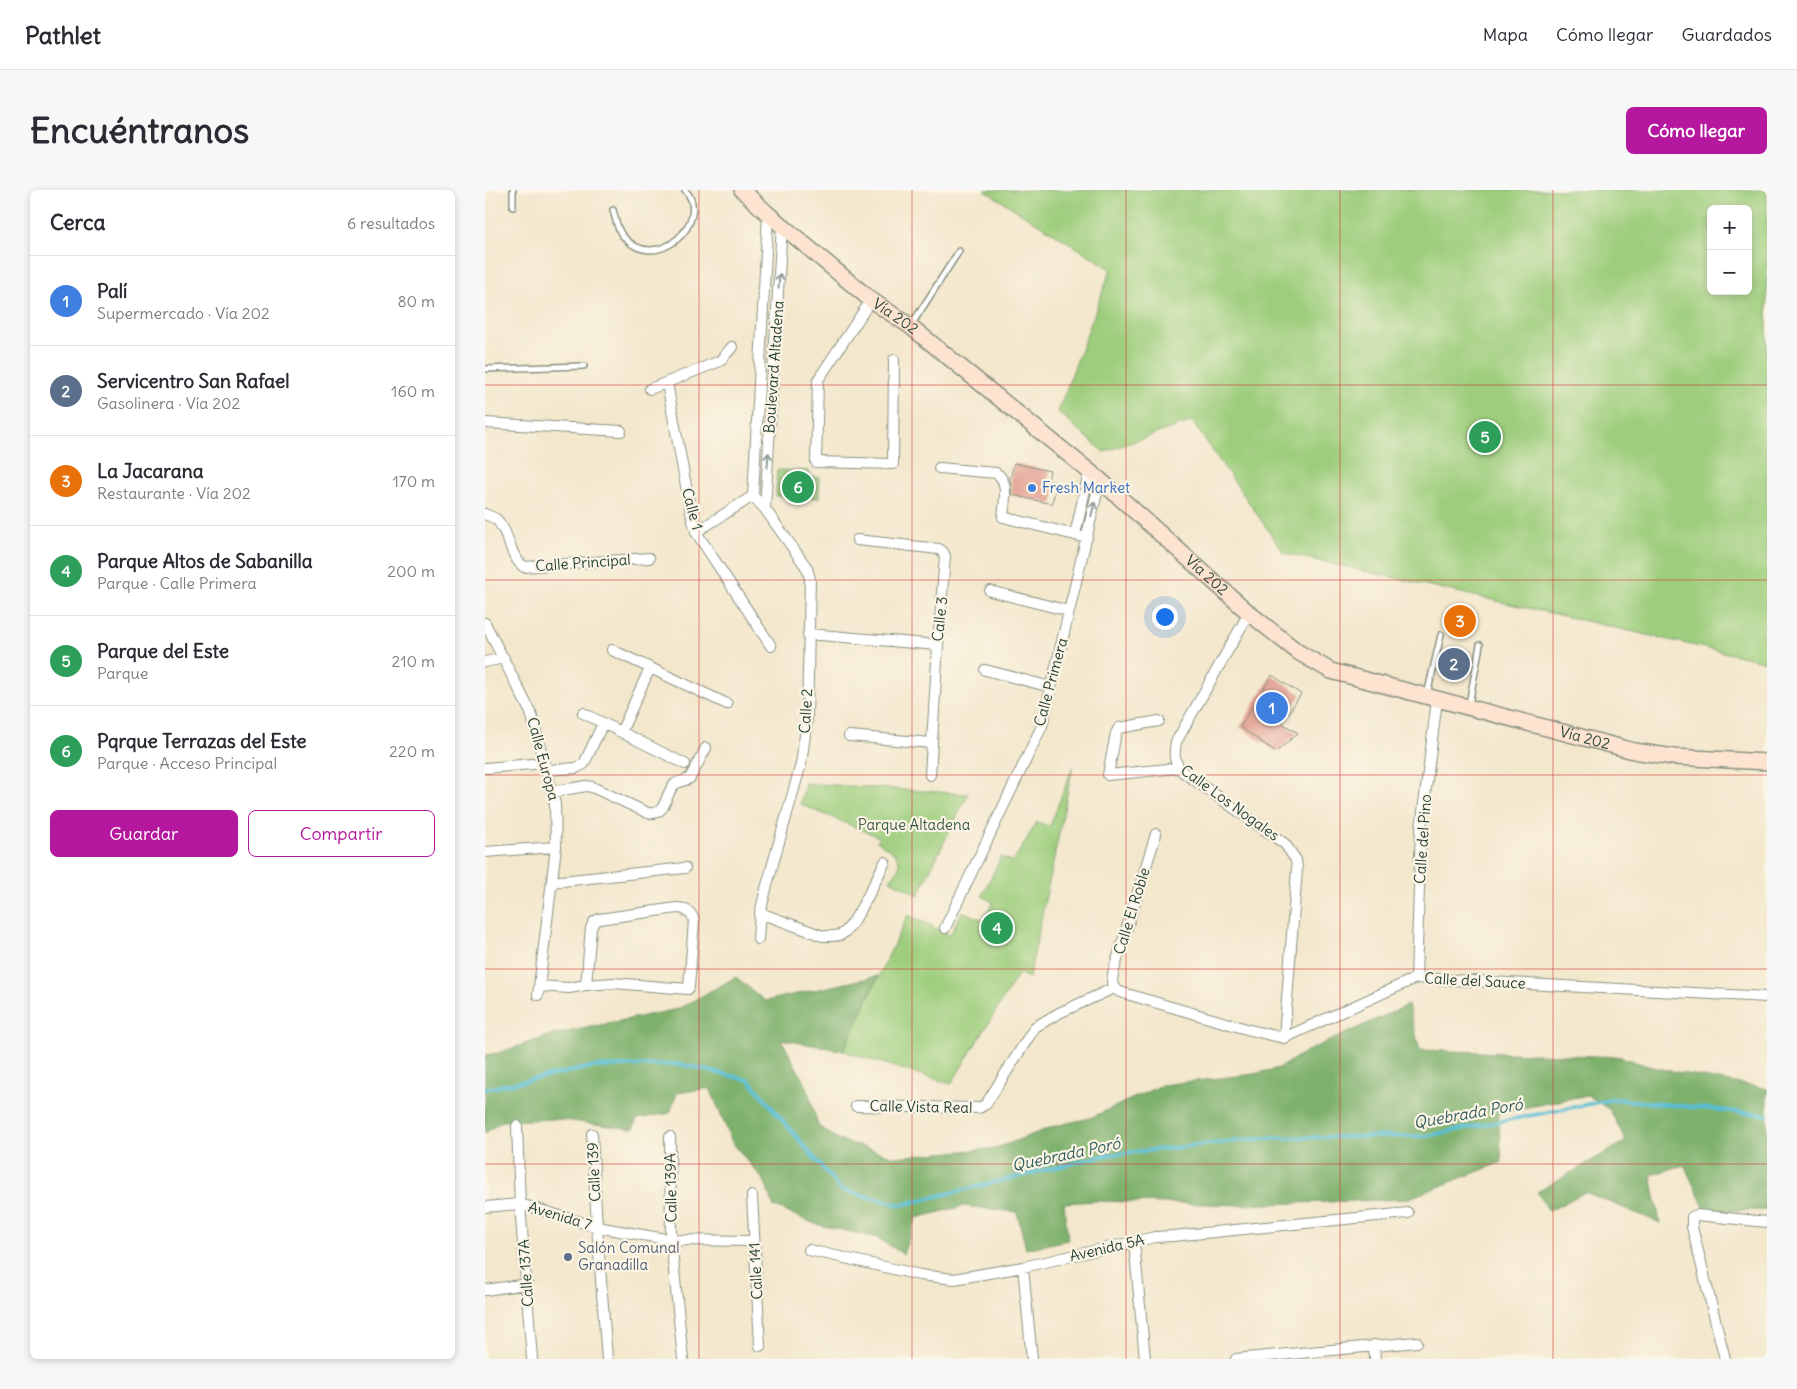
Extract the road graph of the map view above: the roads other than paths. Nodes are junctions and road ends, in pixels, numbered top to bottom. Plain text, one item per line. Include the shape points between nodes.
1 (513, 190) edge
2 (685, 190) edge
3 (742, 190) edge
4 (513, 207) dead end
5 (613, 210) dead end
6 (768, 214) junction
7 (782, 225) junction
8 (959, 251) dead end
9 (763, 300) junction
10 (871, 300) junction
11 (778, 301) junction
12 (910, 326) junction
13 (732, 347) dead end
14 (894, 360) dead end
15 (584, 366) dead end
16 (485, 369) edge
17 (667, 383) junction
18 (650, 389) dead end
19 (758, 396) junction
20 (772, 397) junction
21 (485, 423) edge
22 (621, 431) dead end
23 (939, 468) dead end
24 (1095, 476) junction
25 (753, 496) junction
26 (765, 509) junction
27 (485, 514) edge
28 (696, 532) junction
29 (1075, 535) junction
30 (1087, 538) junction
31 (857, 540) dead end
32 (649, 558) dead end
33 (990, 591) dead end
34 (1069, 611) junction
35 (1249, 613) junction
36 (485, 623) edge
37 (808, 634) junction
38 (1441, 635) dead end
39 (489, 639) edge
40 (1481, 644) dead end
41 (938, 645) junction
42 (771, 646) dead end
43 (612, 650) dead end
44 (504, 658) junction
45 (485, 662) edge
46 (650, 668) junction
47 (985, 670) dead end
48 (1051, 687) junction
49 (1432, 698) junction
50 (727, 704) dead end
51 (1469, 707) junction
52 (583, 713) dead end
53 (1159, 721) dead end
54 (603, 723) junction
55 (621, 732) junction
56 (849, 736) dead end
57 (931, 744) junction
58 (706, 748) dead end
59 (1767, 762) edge
60 (685, 764) dead end
61 (546, 767) junction
62 (485, 768) edge
63 (1178, 768) junction
64 (929, 775) dead end
65 (552, 792) junction
66 (1155, 834) dead end
67 (556, 847) junction
68 (485, 852) edge
69 (885, 862) dead end
70 (685, 868) dead end
71 (552, 882) junction
72 (760, 913) junction
73 (945, 928) dead end
74 (757, 938) dead end
75 (1416, 978) junction
76 (586, 985) junction
77 (1114, 988) junction
78 (1767, 997) edge
79 (1284, 1038) junction
80 (856, 1106) dead end
81 (517, 1126) dead end
82 (592, 1134) dead end
83 (670, 1137) dead end
84 (753, 1196) dead end
85 (520, 1204) junction
86 (485, 1207) edge
87 (1408, 1213) dead end
88 (1767, 1222) edge
89 (597, 1227) junction
90 (671, 1240) junction
91 (754, 1241) junction
92 (1134, 1242) junction
93 (809, 1250) dead end
94 (1023, 1267) junction
95 (527, 1284) junction
96 (485, 1290) edge
97 (1417, 1342) dead end
98 (1374, 1344) junction
99 (760, 1346) dead end
100 (1261, 1358) edge
101 (532, 1359) edge
102 (607, 1359) edge
103 (683, 1359) edge
104 (1032, 1359) edge
105 (1145, 1359) edge
106 (1236, 1359) edge
107 (1375, 1359) edge
108 (1725, 1359) edge

1 - 4 lane
2 - 5 lane via 690,195 693,209 691,220 671,244 656,251 637,248 621,234
3 - 6 main road, Vía 202
6 - 7 main road, Vía 202
6 - 9 street, Boulevard Altadena
7 - 10 main road, Vía 202
11 -> 7 street, Boulevard Altadena
8 - 12 lane
9 - 11 street
9 - 19 street, Boulevard Altadena
10 - 12 main road, Vía 202
10 - 14 street via 819,380 816,462 893,464
11 - 20 street, Boulevard Altadena
12 - 24 main road, Vía 202
13 - 17 street via 720,361
15 - 16 lane
17 - 18 street
17 - 28 street, Calle 1
19 - 20 street
19 - 25 street, Boulevard Altadena
26 -> 20 street, Boulevard Altadena
21 - 22 street
23 - 29 street via 996,473 1005,488 1003,518
24 - 29 street
30 -> 24 street, Calle Primera
24 - 35 main road, Vía 202
25 - 26 street, Calle 2
25 - 28 street
26 - 37 street, Calle 2 via 807,568 810,578
27 - 32 street, Calle Principal via 496,520 517,562 524,567
28 - 42 street, Calle 1
29 - 30 street
30 - 34 street, Calle Primera
31 - 41 street, Calle 3 via 943,552 946,563
33 - 34 street
34 - 48 street, Calle Primera
35 - 49 main road, Vía 202 via 1299,652 1331,670
35 - 63 street, Calle Los Nogales via 1176,742
36 - 39 street, Calle Europa
37 - 41 street
37 - 72 street, Calle 2 via 807,720 801,764
38 - 49 lane
39 - 44 street, Calle Europa
40 - 51 lane
41 - 57 street, Calle 3
43 - 46 street
44 - 45 street
44 - 61 street, Calle Europa via 531,713
46 - 50 street
46 - 55 street
47 - 48 street
48 - 73 street, Calle Primera via 1042,726
49 - 51 main road, Vía 202
49 - 75 street, Calle del Pino via 1421,828
51 - 59 main road, Vía 202 via 1634,751 1674,757
52 - 54 street
53 - 63 street via 1119,728 1108,775
54 - 55 street
54 - 61 street via 584,764 576,768
55 - 60 street
56 - 57 street
57 - 64 street, Calle 3
58 - 65 street via 690,778 673,786 662,810 657,813 648,813 593,787
61 - 62 street
61 - 65 street, Calle Europa
63 - 79 street, Calle Los Nogales via 1285,844 1296,860
65 - 67 street, Calle Europa
66 - 77 street, Calle El Roble via 1113,973
67 - 68 street
67 - 71 street, Calle Europa
69 - 72 street via 852,924 843,934 823,936
70 - 71 street
71 - 76 street, Calle Europa via 539,990
72 - 74 street, Calle 2
75 - 78 street, Calle del Sauce
75 - 79 street, Calle del Sauce
76 - 76 street via 613,983 688,989 695,924 691,914 677,908 596,920 591,928
77 - 79 street
77 - 80 street, Calle Vista Real via 1035,1027 986,1104 979,1108
81 - 85 street, Calle 137A
82 - 89 street, Calle 139
83 - 90 street, Calle 139A
84 - 91 street, Calle 141
85 - 86 street, Avenida 7
85 - 89 street, Avenida 7
85 - 95 street, Calle 137A
87 - 92 street, Avenida 5A via 1155,1237
88 - 108 street via 1692,1217
89 - 90 street, Avenida 7
89 - 102 street, Calle 139
90 - 91 street, Avenida 7
90 - 103 street, Calle 139A
91 - 99 street, Calle 141
92 - 94 street, Avenida 5A
92 - 105 street
93 - 94 street, Avenida 5A via 920,1275 954,1279
94 - 104 street
95 - 96 street
95 - 101 street, Calle 137A
97 - 98 street
98 - 100 street
98 - 107 street
100 - 106 street

